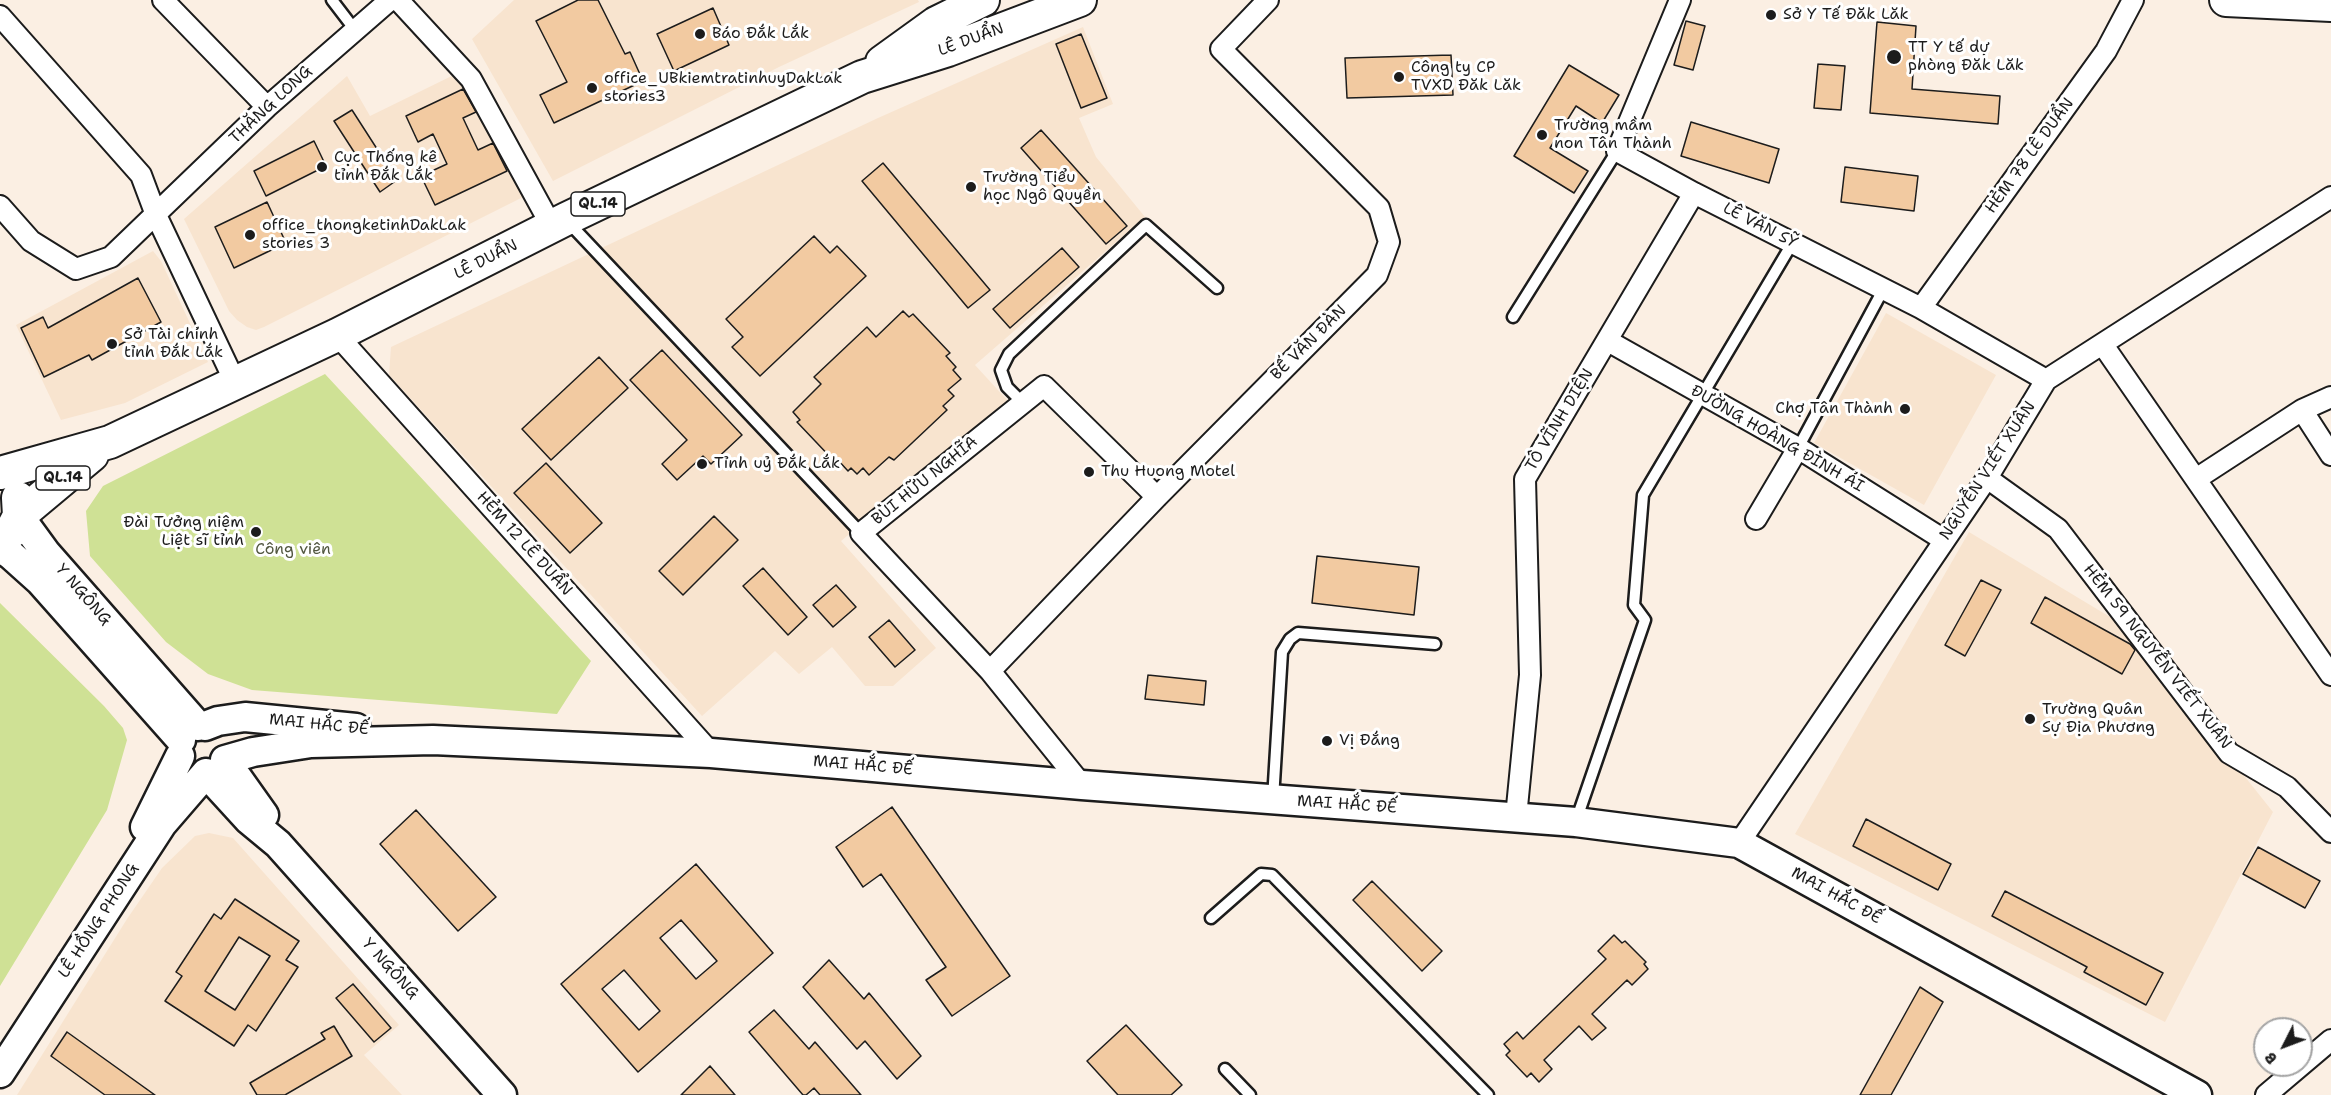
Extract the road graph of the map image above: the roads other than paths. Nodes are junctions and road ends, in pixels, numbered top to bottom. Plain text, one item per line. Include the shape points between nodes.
1 (163, 0) edge
2 (332, 0) edge
3 (390, 0) edge
4 (398, 0) edge
5 (983, 0) edge
6 (1268, 0) edge
7 (1680, 0) edge
8 (2133, 0) edge
9 (2226, 0) edge
10 (1065, 3) edge
11 (2331, 5) edge
12 (0, 16) edge
13 (355, 30) junction
14 (862, 77) junction
15 (267, 107) junction
16 (1617, 150) junction
17 (1694, 193) junction
18 (2331, 197) edge
19 (0, 206) edge
20 (156, 215) junction
21 (559, 223) junction
22 (1793, 242) junction
23 (1217, 288) dead end
24 (1882, 290) junction
25 (1921, 308) junction
26 (1513, 317) dead end
27 (337, 335) junction
28 (1608, 341) junction
29 (2103, 345) junction
30 (2046, 380) junction
31 (235, 382) junction
32 (1702, 395) junction
33 (2331, 397) edge
34 (1023, 403) junction
35 (2302, 410) junction
36 (110, 442) junction
37 (1798, 448) junction
38 (2331, 454) edge
39 (0, 473) edge
40 (0, 478) edge
41 (1987, 478) junction
42 (2196, 479) junction
43 (1157, 497) junction
44 (1756, 519) dead end
45 (10, 528) edge
46 (861, 533) junction
47 (1944, 540) junction
48 (0, 548) edge
49 (100, 631) junction
50 (1435, 644) dead end
51 (990, 671) junction
52 (2331, 675) edge
53 (191, 737) junction
54 (432, 740) junction
55 (711, 753) junction
56 (215, 766) junction
57 (1082, 785) junction
58 (1273, 800) junction
59 (1516, 818) junction
60 (1576, 822) junction
61 (2331, 832) edge
62 (1739, 843) junction
63 (1211, 918) dead end
64 (2331, 1040) edge
65 (0, 1048) edge
66 (1225, 1069) dead end
67 (0, 1073) edge
68 (502, 1095) edge
69 (1251, 1095) edge
70 (1488, 1095) edge
71 (2198, 1095) edge
72 (2266, 1095) edge

1 - 15 street
2 - 13 lane
3 - 13 street, THĂNG LONG
4 - 21 street via 471,79
5 - 14 main road, LÊ DUẨN / QL.14 via 936,23
6 - 43 street, BẾ VĂN ĐÀN via 1221,49 1378,208 1389,242 1377,275
7 - 16 street
8 - 25 street, HẺM 78 LÊ DUẨN via 2106,51
9 - 11 main road
10 - 14 main road, LÊ DUẨN / QL.14 via 948,50
12 - 20 street via 141,175
13 - 15 street, THĂNG LONG
14 - 21 main road, LÊ DUẨN / QL.14
15 - 20 street, THĂNG LONG
16 - 17 street, LÊ VĂN SỸ
16 - 26 lane
17 - 22 street, LÊ VĂN SỸ
17 - 28 street, TÔ VĨNH DIỆN
18 - 29 street, NGUYỄN VIẾT XUÂN
19 - 20 street, THĂNG LONG via 31,241 76,269 111,257
20 - 31 street
21 - 27 main road, LÊ DUẨN / QL.14
21 - 46 lane
22 - 24 street, LÊ VĂN SỸ
22 - 32 lane
23 - 34 lane via 1146,225 1009,354 1001,370 1007,387
24 - 25 street, LÊ VĂN SỸ
24 - 37 lane
25 - 30 street, LÊ VĂN SỸ
27 - 31 main road, LÊ DUẨN / QL.14
27 - 55 street, HẺM 12 LÊ DUẨN
28 - 32 street, ĐƯỜNG HOÀNG ĐÌNH ÁI
28 - 59 street, TÔ VĨNH DIỆN via 1525,478 1530,675
29 - 30 street, NGUYỄN VIẾT XUÂN
29 - 42 street
30 - 41 street, NGUYỄN VIẾT XUÂN
31 - 36 main road, LÊ DUẨN / QL.14
32 - 37 street, ĐƯỜNG HOÀNG ĐÌNH ÁI
32 - 60 lane via 1643,495 1634,605 1645,620
33 - 35 street
34 - 43 street, BÙI HỮU NGHĨA via 1044,386
34 - 46 street, BÙI HỮU NGHĨA
35 - 38 street
35 - 42 street
36 - 39 main road, LÊ DUẨN / QL.14
36 - 45 main road, LÊ DUẨN / QL.14 via 52,487
37 - 44 street
37 - 47 street, ĐƯỜNG HOÀNG ĐÌNH ÁI
40 - 45 main road via 14,489 18,498
41 - 47 street, NGUYỄN VIẾT XUÂN
41 - 61 street, HẺM 59 NGUYỄN VIẾT XUÂN via 2058,529 2229,753 2288,787
42 - 52 street
43 - 51 street, BẾ VĂN ĐÀN
45 - 49 street, Y NGÔNG via 46,553
46 - 51 street, BÙI HỮU NGHĨA
47 - 62 street, NGUYỄN VIẾT XUÂN
48 - 49 street, Y NGÔNG
49 - 53 street, Y NGÔNG
50 - 58 lane via 1298,633 1290,639 1282,652
51 - 57 street, BÙI HỮU NGHĨA
53 - 54 street, MAI HẮC ĐẾ via 231,718 245,717 341,725
53 - 56 street via 190,769
53 - 56 street via 219,732 224,738 227,752
53 - 65 street, LÊ HỒNG PHONG via 151,817
54 - 55 street, MAI HẮC ĐẾ
54 - 56 street, MAI HẮC ĐẾ via 311,743 253,752
55 - 57 street, MAI HẮC ĐẾ
56 - 67 street, LÊ HỒNG PHONG via 162,824
56 - 68 street, Y NGÔNG via 249,820 278,844
57 - 58 street, MAI HẮC ĐẾ
58 - 59 street, MAI HẮC ĐẾ
59 - 60 street, MAI HẮC ĐẾ
60 - 62 street, MAI HẮC ĐẾ
62 - 71 street, MAI HẮC ĐẾ
63 - 70 lane via 1261,874 1272,875
64 - 72 street
66 - 69 lane

